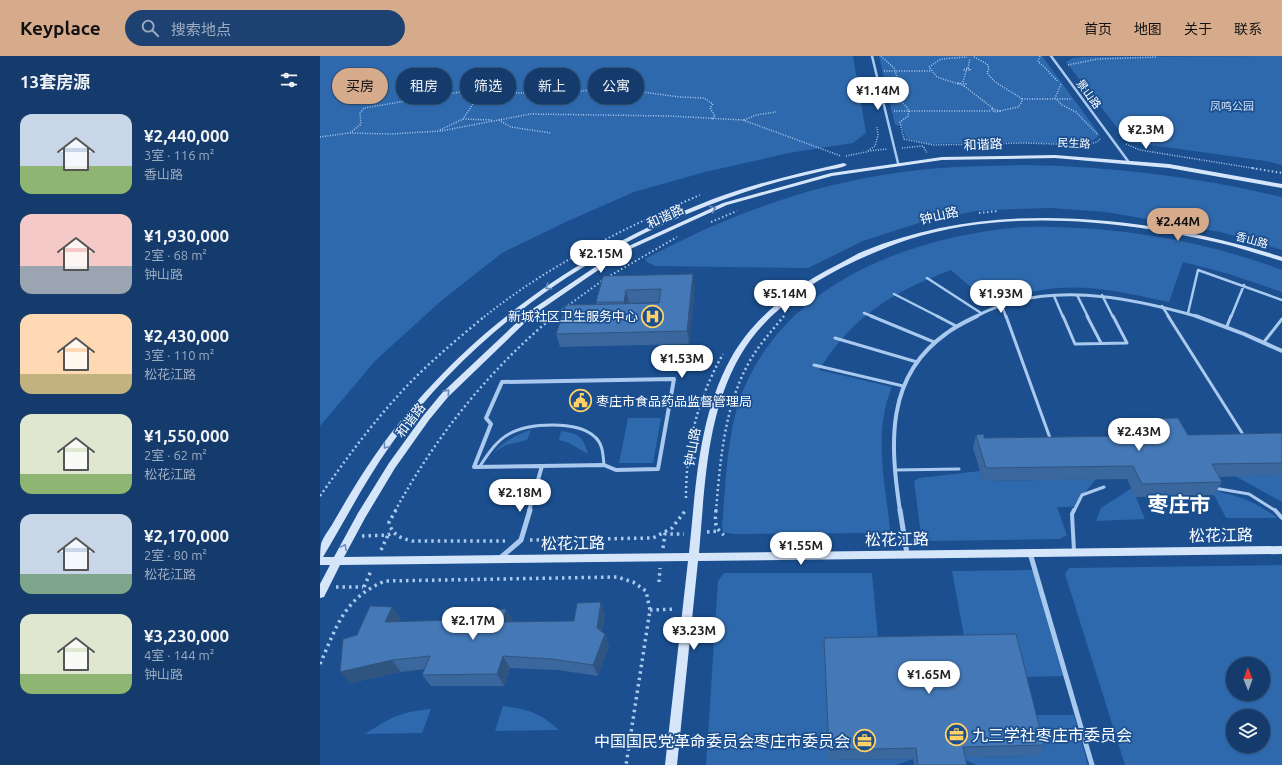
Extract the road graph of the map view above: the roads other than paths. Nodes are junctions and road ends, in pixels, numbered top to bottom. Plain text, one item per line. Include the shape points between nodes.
1 (872, 56) edge
2 (1051, 56) edge
3 (1020, 151) dead end
4 (1009, 153) joint
5 (1126, 158) junction
6 (874, 160) dead end
7 (897, 160) junction
8 (860, 162) dead end
9 (1282, 181) edge
10 (1282, 186) edge
11 (1075, 219) joint
12 (1282, 259) edge
13 (927, 278) dead end
14 (1244, 284) junction
15 (894, 294) dead end
16 (1077, 295) junction
17 (1102, 295) junction
18 (1054, 296) junction
19 (1282, 300) edge
20 (1002, 306) junction
21 (1162, 306) junction
22 (864, 313) dead end
23 (981, 313) junction
24 (1188, 313) junction
25 (1282, 319) edge
26 (956, 326) junction
27 (1227, 326) junction
28 (835, 338) dead end
29 (934, 342) junction
30 (1264, 342) junction
31 (1100, 343) junction
32 (1282, 351) edge
33 (917, 362) junction
34 (814, 365) dead end
35 (903, 386) junction
36 (1244, 436) edge
37 (1050, 438) edge
38 (604, 465) junction
39 (480, 466) junction
40 (542, 466) junction
41 (959, 469) dead end
42 (896, 470) junction
43 (1208, 486) edge
44 (1104, 487) dead end
45 (1282, 518) edge
46 (1282, 550) edge
47 (1074, 552) junction
48 (1030, 553) junction
49 (320, 554) edge
50 (907, 554) junction
51 (693, 557) junction
52 (498, 559) junction
53 (320, 561) edge
54 (337, 561) junction
55 (322, 590) edge
56 (670, 765) edge
57 (1092, 765) edge

1 - 7 street
2 - 5 street, 景山路
3 - 5 main road, 民生路
4 - 5 main road, 民生路
4 - 7 main road, 和谐路
5 - 9 main road, 民生路 via 1216,168
5 - 10 main road, 民生路
6 - 7 main road, 和谐路
54 -> 7 main road, 和谐路 via 373,495 416,430 469,368 550,297 635,243 688,218 744,197 804,180
8 -> 49 main road, 和谐路 via 768,183 680,214 627,239 571,271 539,293 507,318 456,365 400,427 354,494
11 - 12 main road, 香山路 via 1156,228 1212,239
11 - 51 main road, 钟山路 via 1006,215 937,229 892,242 847,260 811,282 767,316 738,352 716,400 704,456
13 - 23 lane
14 - 19 lane
14 - 24 lane via 1198,270
14 - 27 lane
15 - 26 lane
16 - 17 street
16 - 18 street
16 - 31 lane
17 - 21 street
17 - 31 lane via 1127,343
18 - 20 street via 1027,299
18 - 31 lane via 1075,344
20 - 23 street
20 - 37 lane
21 - 24 street
21 - 36 lane
22 - 29 lane
23 - 26 street
24 - 27 street
25 - 30 lane
26 - 29 street
27 - 30 street
28 - 33 lane
29 - 33 street
30 - 32 street
33 - 35 street
34 - 35 lane
35 - 42 street via 896,410 892,441
38 - 39 lane via 601,445 594,435 584,428 531,426 512,432 499,441
38 - 39 street via 616,470 658,469 674,379 502,382 486,418 491,424 474,467
38 - 40 street
39 - 40 street
40 - 52 street via 521,540
41 - 42 lane
42 - 50 street
43 - 45 lane via 1250,494 1278,512
44 - 47 lane via 1082,495 1072,514
46 - 47 main road, 松花江路
47 - 48 main road, 松花江路
48 - 50 main road, 松花江路
48 - 57 street
50 - 51 main road, 松花江路
51 - 52 main road, 松花江路
51 - 56 main road, 钟山路
52 - 54 main road, 松花江路
53 - 54 main road, 松花江路
54 - 55 main road, 和谐路

